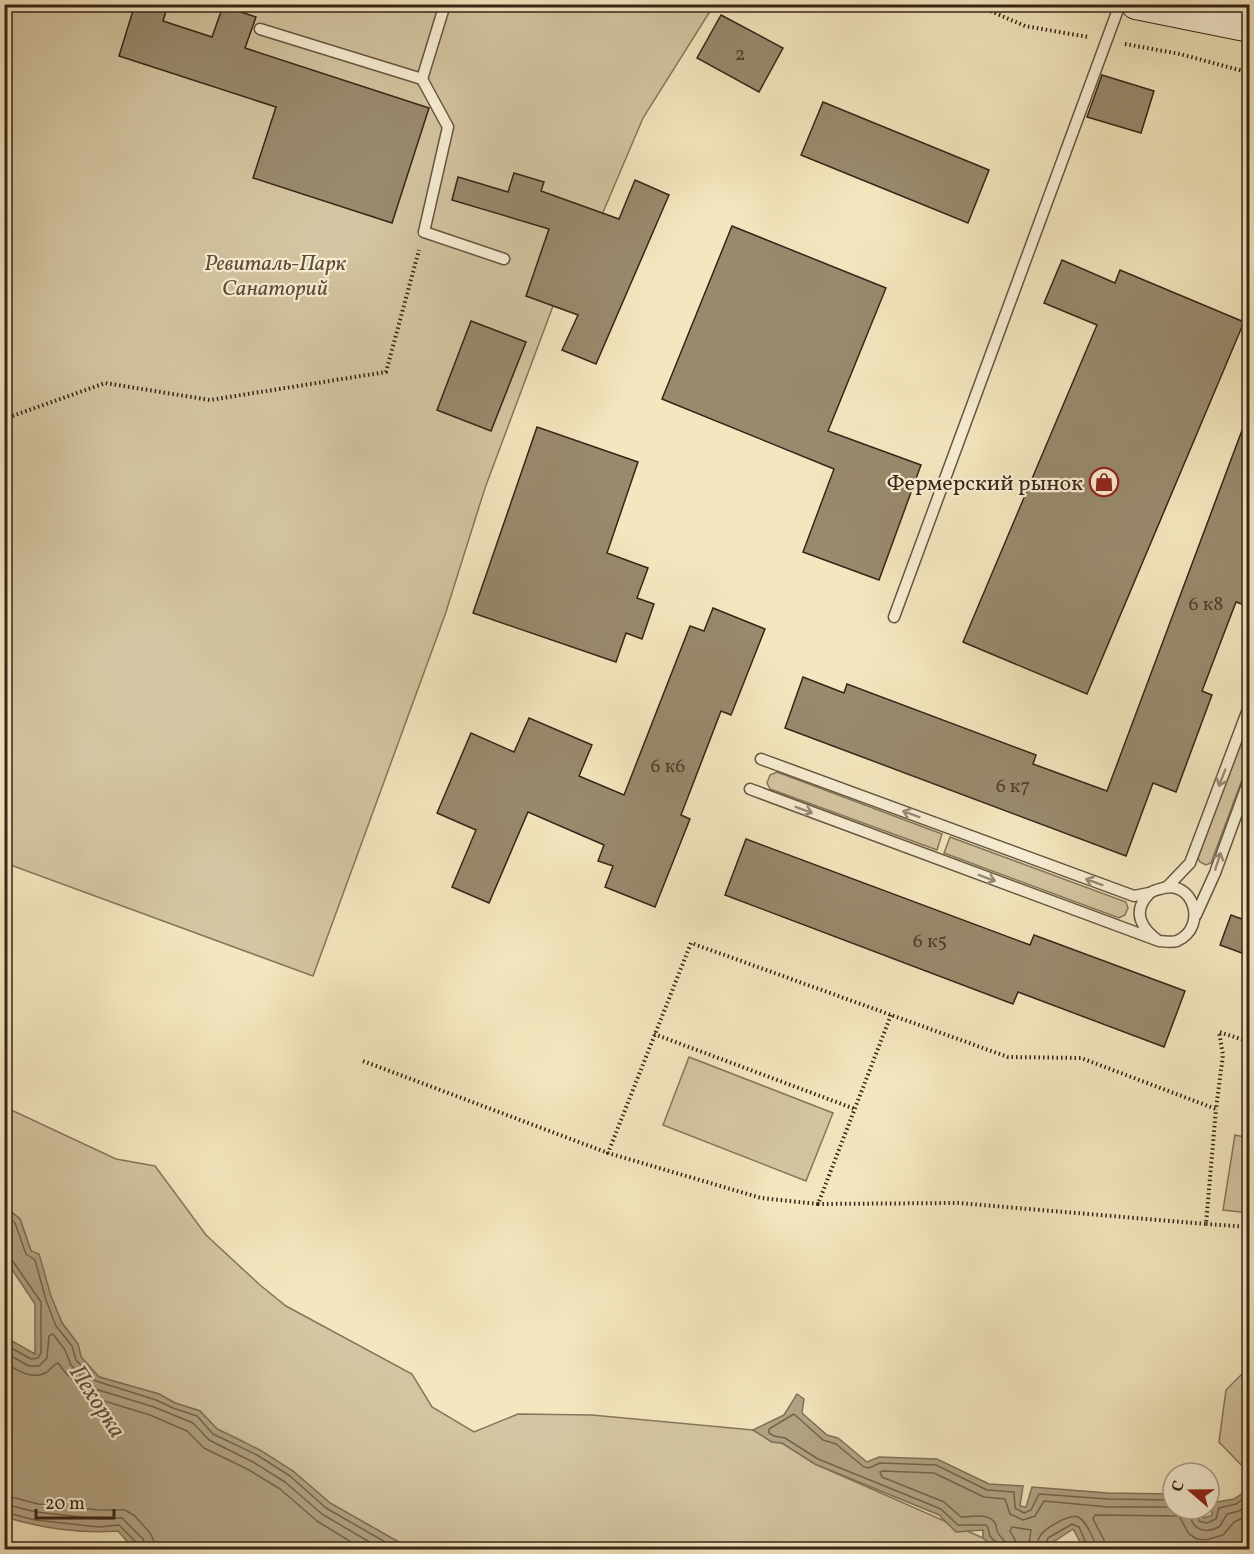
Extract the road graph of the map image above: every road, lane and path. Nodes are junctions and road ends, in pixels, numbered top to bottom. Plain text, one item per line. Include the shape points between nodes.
1 (445, 4) edge
2 (1119, 4) edge
3 (1136, 4) edge
4 (1250, 27) edge
5 (260, 29) dead end
6 (422, 79) junction
7 (424, 232) junction
8 (504, 259) dead end
9 (4, 419) edge
10 (894, 617) dead end
11 (1250, 704) edge
12 (761, 759) dead end
13 (1250, 777) edge
14 (750, 789) dead end
15 (1168, 886) junction
16 (1149, 893) junction
17 (1196, 915) junction
18 (1159, 941) junction
19 (891, 1015) junction
20 (654, 1034) junction
21 (1250, 1042) edge
22 (363, 1061) dead end
23 (855, 1109) junction
24 (1216, 1109) junction
25 (608, 1154) junction
26 (818, 1204) junction
27 (1206, 1224) junction
28 (1250, 1227) edge

1 - 6 lane
2 - 10 lane
3 - 4 main road
5 - 6 lane
6 - 7 lane via 448,127
7 - 8 lane
7 - 9 path via 386,372 210,400 105,383
11 -> 15 lane via 1190,863
16 -> 12 lane via 1134,896
17 -> 13 lane
14 -> 18 lane
15 - 16 lane
15 - 17 lane via 1182,890 1192,901
16 - 18 lane via 1140,918 1145,932
17 - 18 lane via 1190,931 1176,941
19 - 20 path via 691,942
19 - 23 path
19 - 24 path via 1008,1057 1081,1058
20 - 23 path
20 - 25 path
21 - 24 path via 1220,1032 1223,1055
22 - 25 path
23 - 26 path
24 - 27 path
25 - 26 path via 761,1198
26 - 27 path via 958,1203
27 - 28 path

